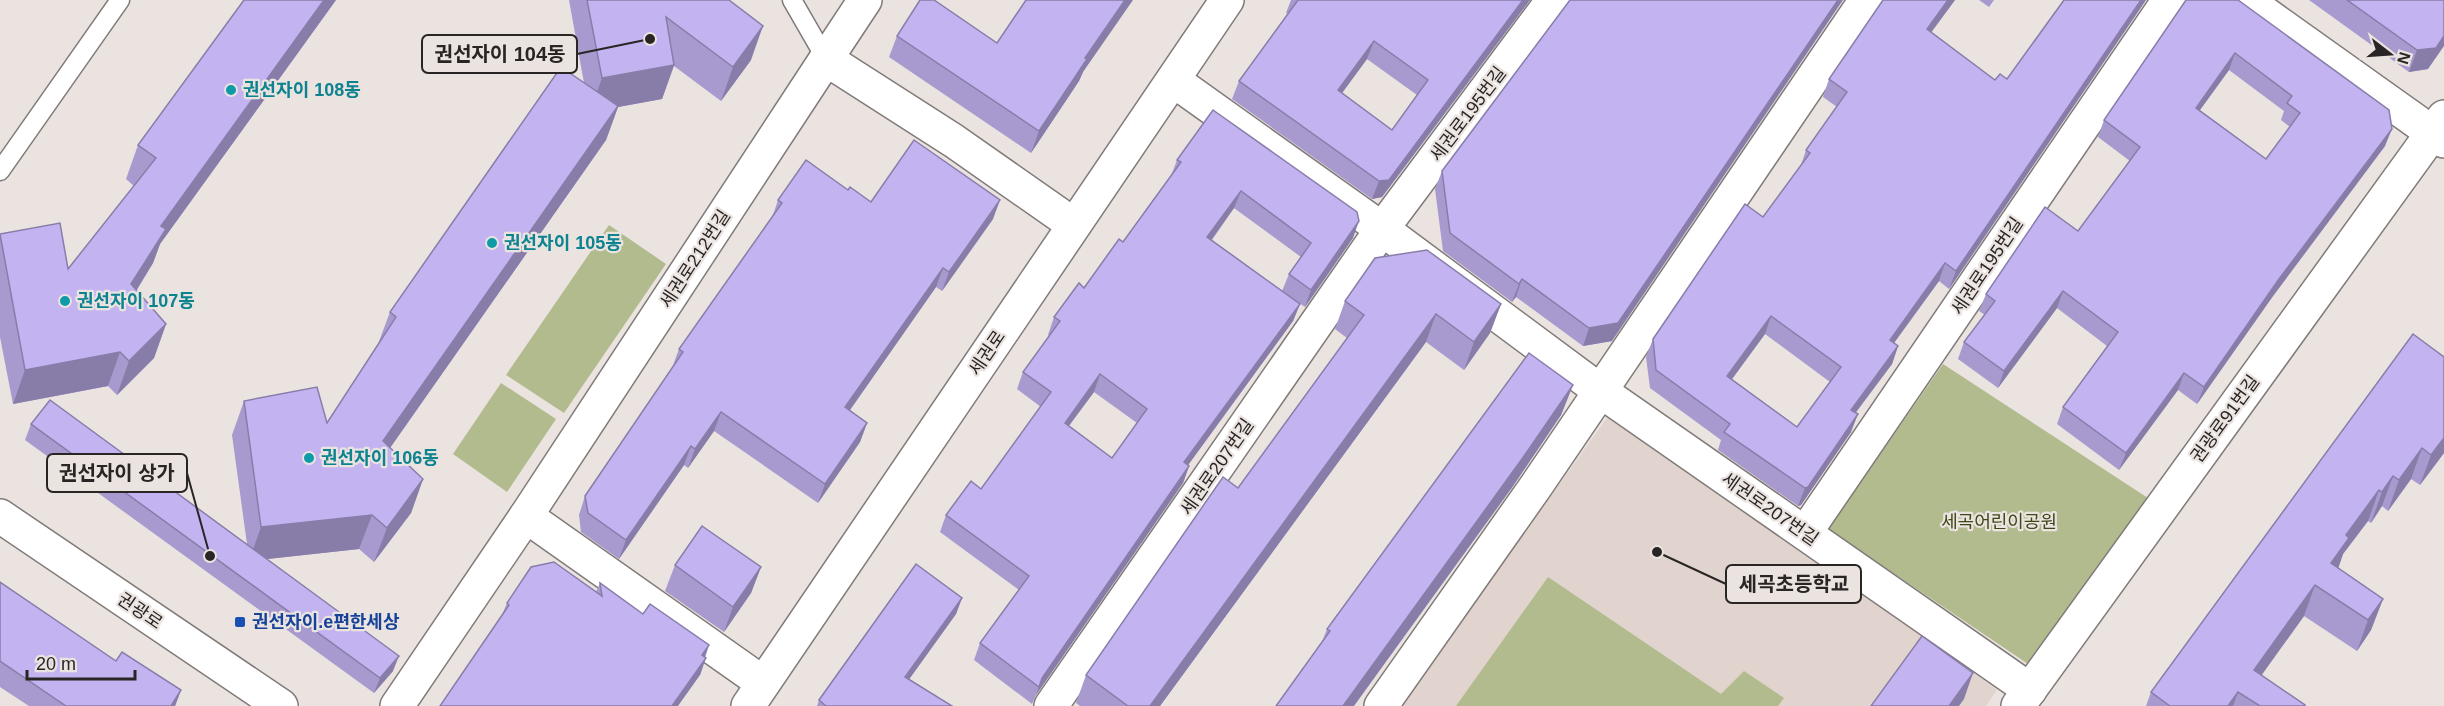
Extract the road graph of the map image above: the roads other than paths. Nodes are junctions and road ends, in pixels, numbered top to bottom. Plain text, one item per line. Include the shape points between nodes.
1 (120, 0) edge
2 (792, 0) edge
3 (865, 0) edge
4 (1227, 0) edge
5 (1553, 0) edge
6 (1866, 0) edge
7 (2169, 0) edge
8 (2246, 0) edge
9 (826, 59) junction
10 (1173, 80) junction
11 (2440, 130) edge
12 (0, 171) edge
13 (1074, 225) junction
14 (1382, 229) junction
15 (1599, 390) junction
16 (0, 516) edge
17 (526, 516) junction
18 (1805, 533) junction
19 (2024, 698) edge
20 (756, 699) edge
21 (280, 706) edge
22 (397, 706) edge
23 (1051, 706) edge
24 (1381, 706) edge

1 - 12 lane
2 - 9 lane
3 - 9 street, 세권로212번길
4 - 10 street, 세권로
5 - 14 street, 세권로195번길
6 - 15 street
7 - 18 street, 세권로195번길
8 - 11 street
9 - 13 street via 954,141
9 - 17 street, 세권로212번길
10 - 13 street, 세권로
10 - 14 street, 세권로207번길
11 - 19 street, 권광로91번길
13 - 20 street, 세권로
14 - 15 street, 세권로207번길
14 - 23 street, 세권로207번길
15 - 18 street, 세권로207번길
15 - 24 street
16 - 21 street, 권광로
17 - 20 street
17 - 22 street, 세권로212번길
18 - 19 street, 세권로207번길

